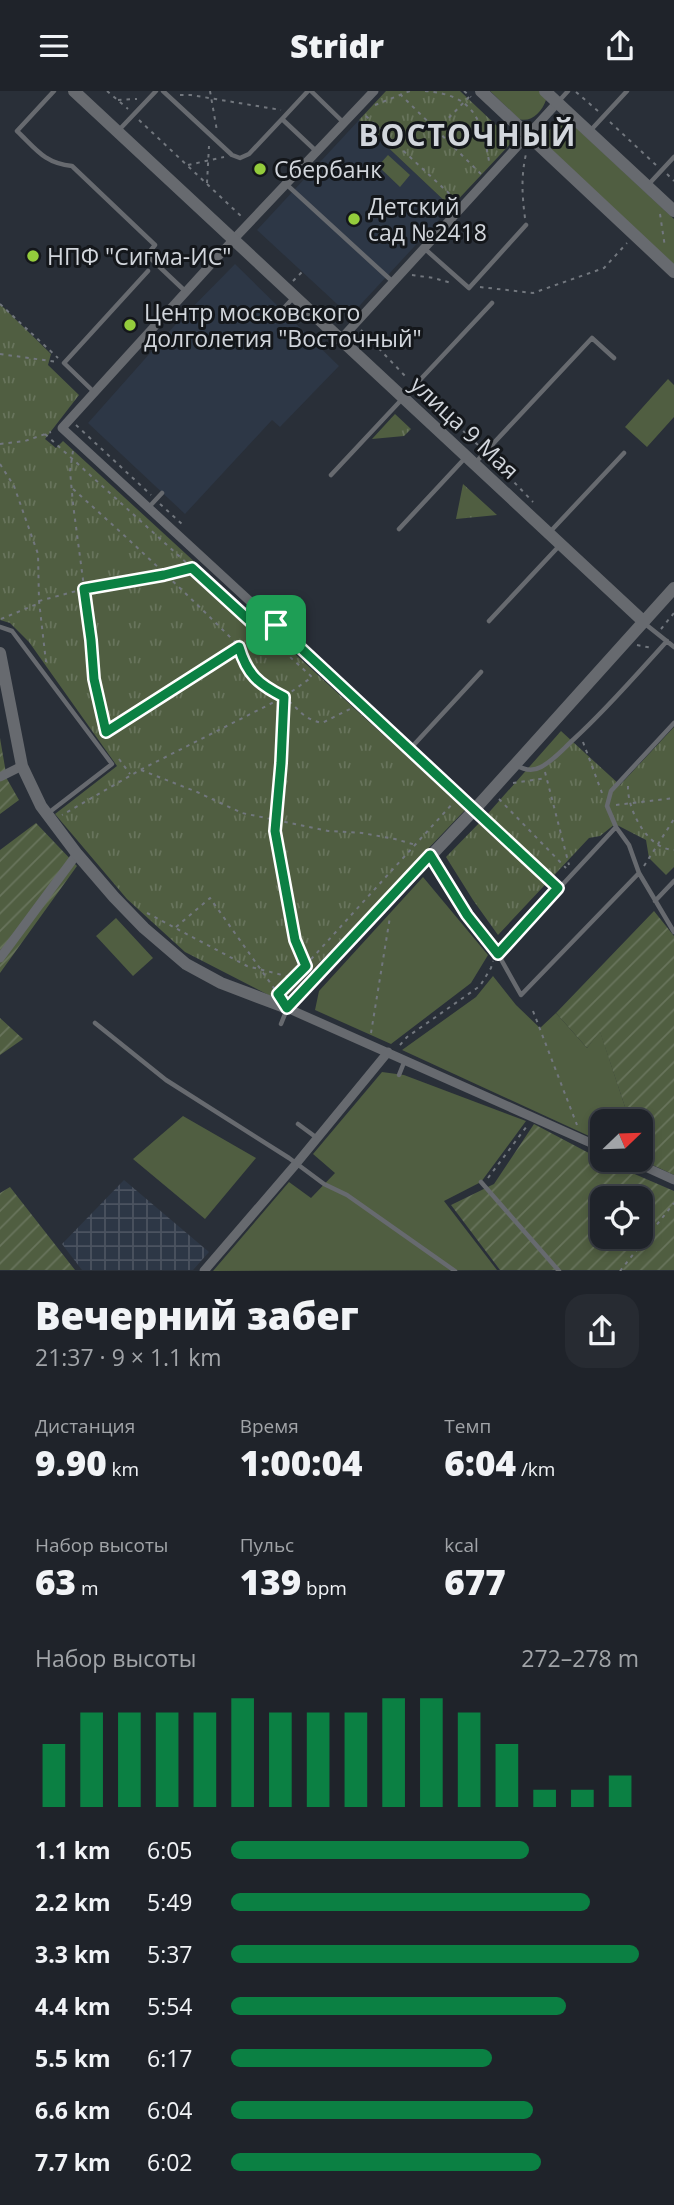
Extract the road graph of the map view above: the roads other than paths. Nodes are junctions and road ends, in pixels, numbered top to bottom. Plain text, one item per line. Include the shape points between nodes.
1 (54, 91) edge
2 (74, 91) edge
3 (156, 91) edge
4 (309, 91) edge
5 (374, 91) edge
6 (545, 91) edge
7 (568, 91) edge
8 (627, 91) edge
9 (165, 93) edge
10 (475, 94) edge
11 (558, 102) junction
12 (282, 119) junction
13 (344, 123) junction
14 (118, 131) junction
15 (589, 132) junction
16 (528, 135) junction
17 (316, 151) junction
18 (674, 157) edge
19 (286, 183) junction
20 (647, 186) junction
21 (674, 211) edge
22 (526, 225) road end
23 (233, 240) junction
24 (424, 249) junction
25 (671, 269) edge
26 (148, 271) dead end
27 (393, 282) junction
28 (186, 291) junction
29 (295, 296) junction
30 (492, 303) dead end
31 (282, 310) dead end
32 (341, 339) junction
33 (614, 358) dead end
34 (94, 393) junction
35 (404, 398) junction
36 (624, 453) dead end
37 (471, 460) junction
38 (331, 475) dead end
39 (162, 493) dead end
40 (148, 508) junction
41 (399, 529) dead end
42 (549, 533) junction
43 (560, 544) junction
44 (674, 588) edge
45 (489, 621) dead end
46 (644, 622) junction
47 (0, 627) edge
48 (667, 641) junction
49 (674, 647) edge
50 (0, 653) edge
51 (481, 672) dead end
52 (674, 723) edge
53 (410, 749) junction
54 (515, 764) junction
55 (22, 766) junction
56 (0, 777) edge
57 (475, 809) junction
58 (46, 814) junction
59 (616, 827) junction
60 (77, 854) junction
61 (430, 855) junction
62 (639, 873) junction
63 (674, 881) edge
64 (654, 901) junction
65 (674, 932) edge
66 (496, 952) junction
67 (0, 958) edge
68 (287, 1008) junction
69 (95, 1023) dead end
70 (281, 1024) dead end
71 (388, 1052) junction
72 (405, 1060) junction
73 (399, 1075) dead end
74 (298, 1123) dead end
75 (317, 1138) junction
76 (590, 1143) edge
77 (296, 1164) junction
78 (653, 1170) edge
79 (674, 1180) edge
80 (482, 1184) road end
81 (204, 1271) edge
82 (455, 1271) edge
83 (559, 1271) edge

1 - 28 lane via 17,131 48,160 72,166 137,227 155,245 147,255
2 - 14 street, улица 9 Мая
3 - 14 lane
4 - 12 lane
4 - 13 lane
5 - 13 street
6 - 11 street
7 - 11 lane
8 - 15 lane
9 - 12 lane via 240,158
10 - 16 street
11 - 15 street
11 - 16 street
12 - 17 lane
13 - 17 street
14 - 23 street, улица 9 Мая
15 - 20 street
16 - 24 street
16 - 25 street
17 - 19 street
18 - 20 lane
19 - 23 street
19 - 27 lane
20 - 21 street
22 - 24 lane via 470,288
23 - 28 street
23 - 29 street, улица 9 Мая
24 - 27 street
26 - 34 lane via 64,363
27 - 32 street
28 - 34 street
29 - 31 lane
29 - 32 street, улица 9 Мая
30 - 35 lane
32 - 35 street, улица 9 Мая
33 - 37 lane via 593,338 486,453
34 - 40 street via 62,428
35 - 37 street, улица 9 Мая
35 - 38 lane
36 - 42 lane
37 - 41 lane
37 - 42 street, улица 9 Мая
39 - 40 lane
40 - 53 street
42 - 43 street, улица 9 Мая
43 - 45 lane
43 - 46 street, улица 9 Мая
44 - 46 street
46 - 48 lane
46 - 54 street
47 - 58 lane via 12,631 112,764
48 - 49 lane
48 - 54 lane via 580,734 543,765 530,770
50 - 55 street
51 - 53 lane
52 - 59 lane via 611,792 607,806
53 - 57 street
54 - 57 street
55 - 56 street
55 - 58 street
57 - 61 street
58 - 60 street
59 - 62 lane via 629,845
59 - 66 lane
60 - 67 street
60 - 68 street via 136,920 186,964 220,983
61 - 66 lane
61 - 68 street
62 - 64 lane
62 - 66 lane via 521,995
63 - 64 lane
64 - 65 lane
68 - 70 lane
68 - 71 street
69 - 77 lane via 166,1080
71 - 72 street
71 - 75 street
72 - 73 lane
72 - 76 street
74 - 75 lane
75 - 77 street
77 - 81 street
77 - 82 lane
78 - 79 street
80 - 83 lane

